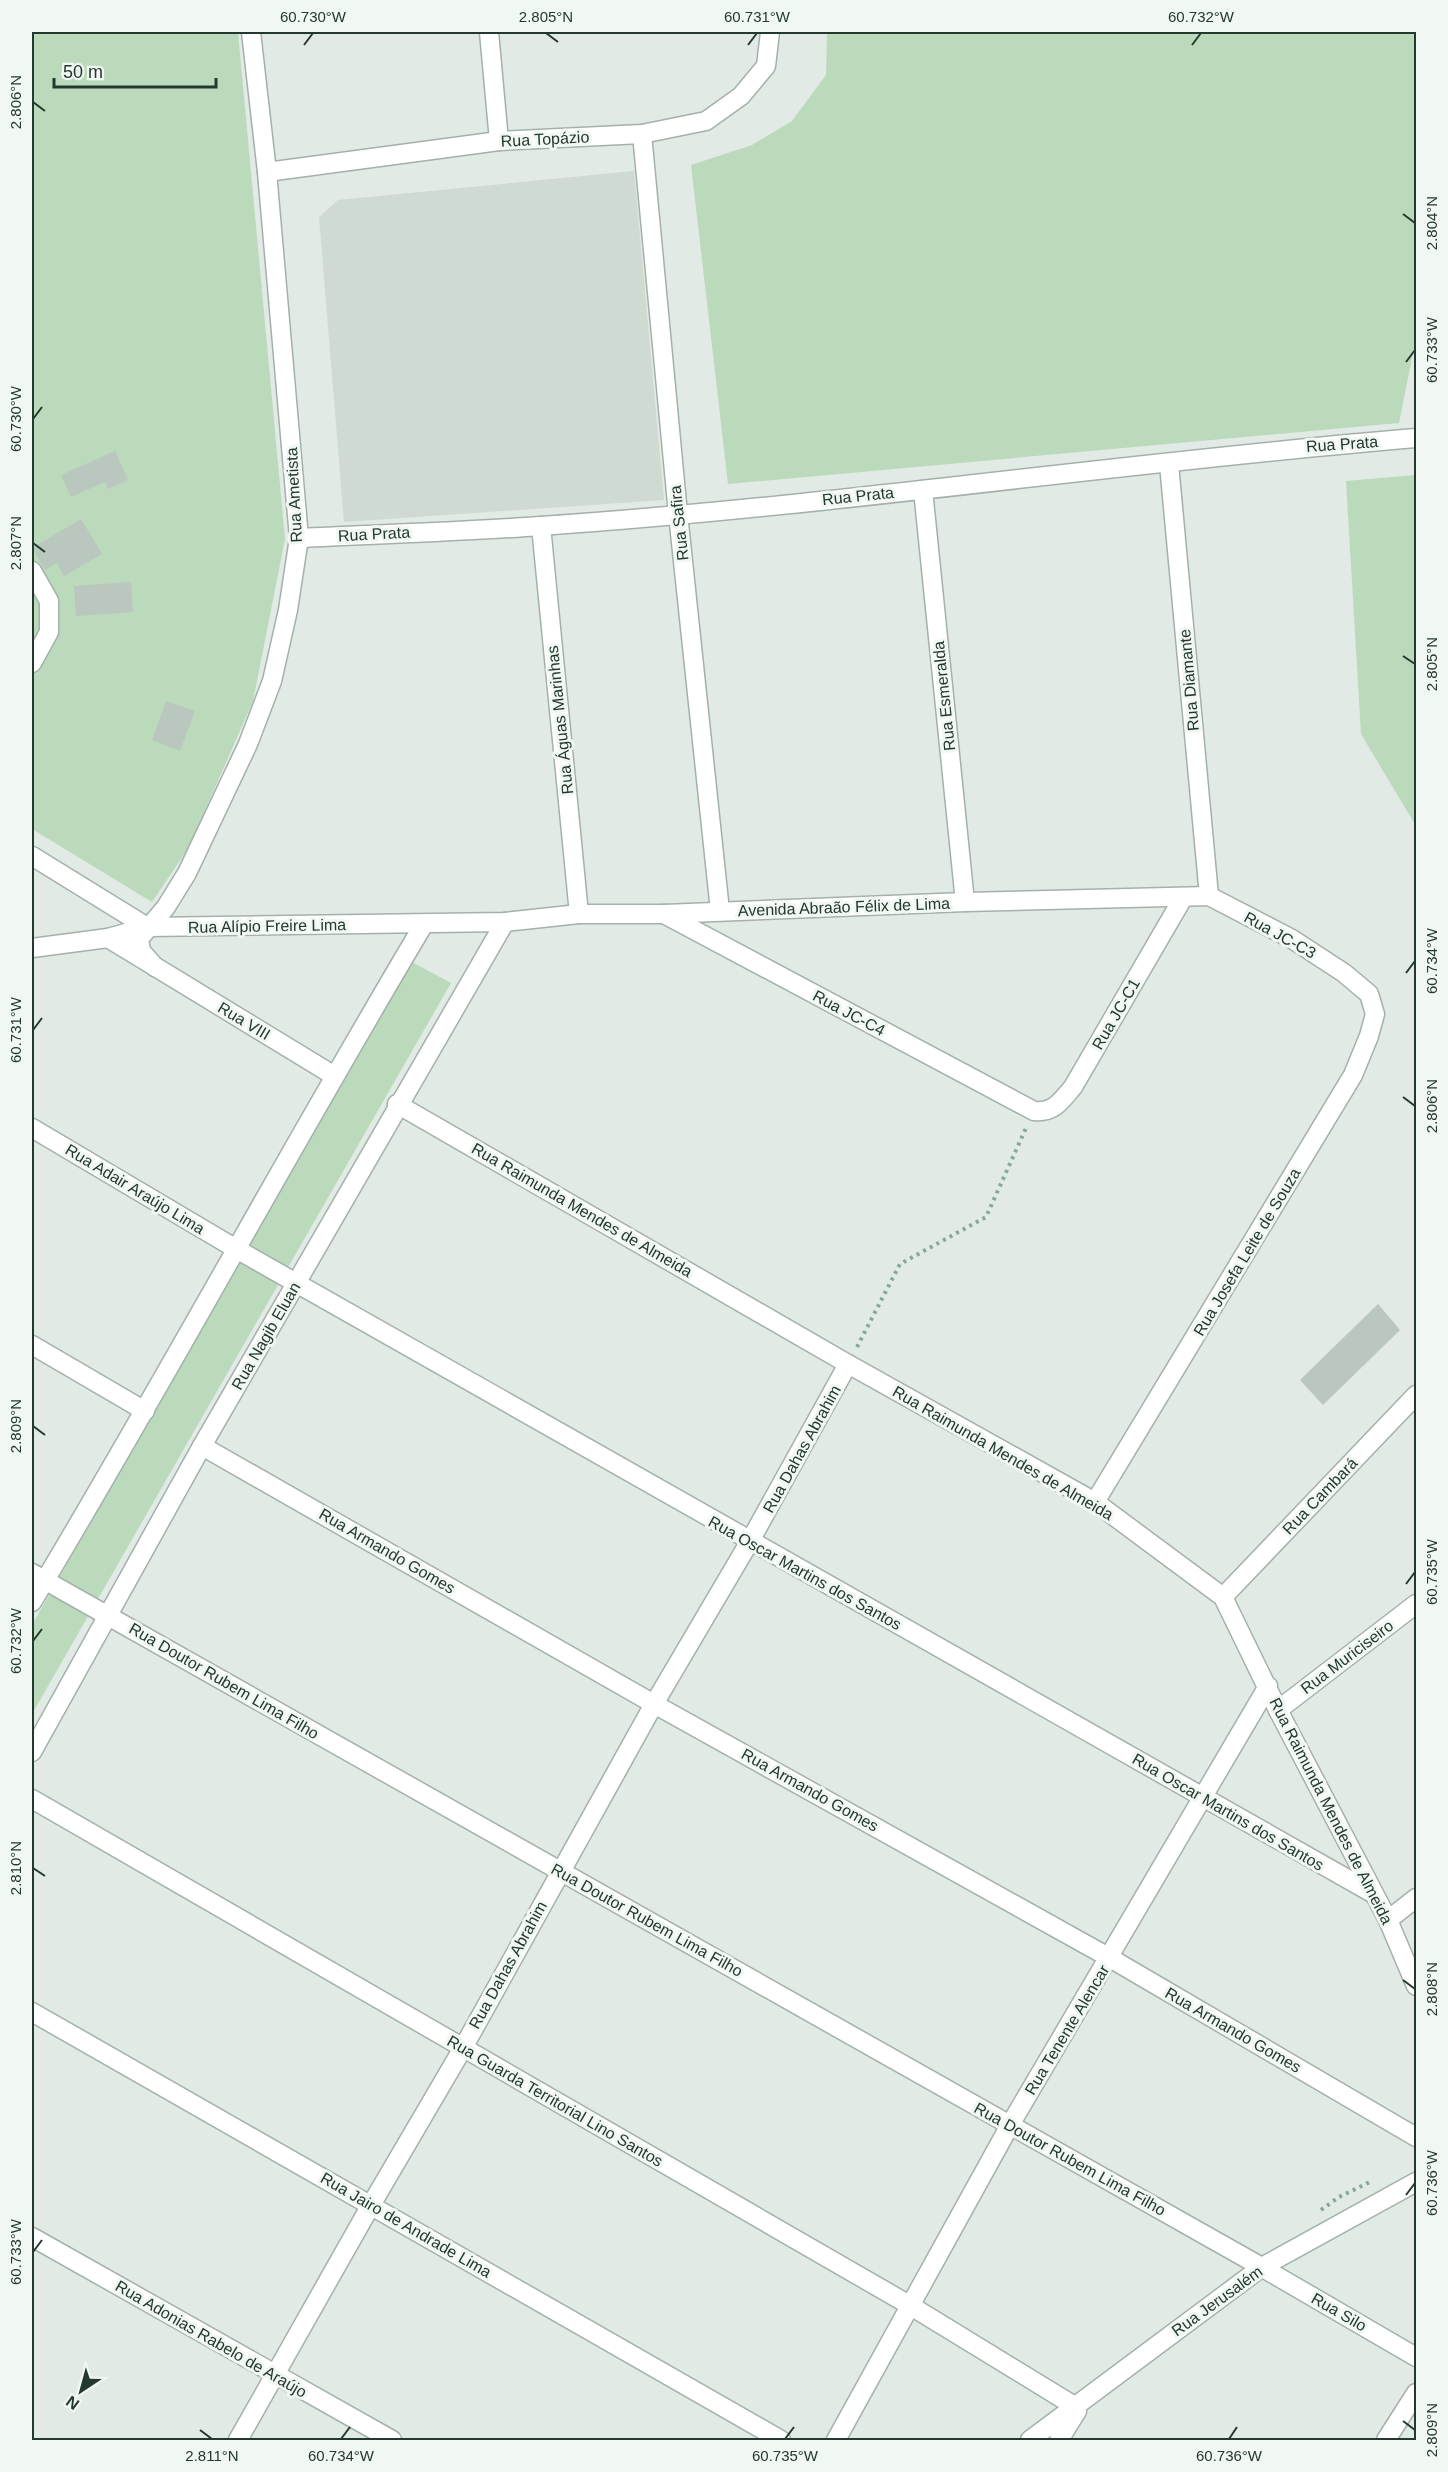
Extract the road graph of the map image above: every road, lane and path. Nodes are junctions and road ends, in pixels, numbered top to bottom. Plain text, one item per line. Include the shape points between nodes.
1 (251, 32) edge
2 (489, 32) edge
3 (770, 32) edge
4 (642, 134) junction
5 (499, 141) junction
6 (267, 172) junction
7 (1416, 438) edge
8 (1169, 464) junction
9 (923, 490) junction
10 (678, 514) junction
11 (541, 526) junction
12 (299, 538) junction
13 (32, 571) edge
14 (32, 663) edge
15 (32, 856) edge
16 (1209, 896) junction
17 (1184, 898) junction
18 (965, 902) junction
19 (720, 911) junction
20 (579, 914) junction
21 (664, 914) junction
22 (505, 922) junction
23 (424, 924) junction
24 (147, 927) junction
25 (108, 938) junction
26 (32, 948) edge
27 (155, 967) junction
28 (1369, 994) joint
29 (333, 1075) junction
30 (398, 1104) junction
31 (1034, 1111) junction
32 (32, 1128) edge
33 (238, 1250) junction
34 (296, 1283) junction
35 (32, 1345) edge
36 (848, 1364) junction
37 (1416, 1395) edge
38 (145, 1411) junction
39 (202, 1446) junction
40 (1095, 1502) junction
41 (750, 1542) junction
42 (38, 1577) edge
43 (1223, 1597) junction
44 (32, 1602) edge
45 (1416, 1604) edge
46 (107, 1615) junction
47 (1268, 1686) junction
48 (654, 1704) junction
49 (1278, 1710) junction
50 (32, 1752) edge
51 (1204, 1798) junction
52 (32, 1799) edge
53 (560, 1872) junction
54 (1374, 1894) junction
55 (1416, 1898) edge
56 (1388, 1920) junction
57 (1110, 1958) junction
58 (1416, 1986) edge
59 (32, 2012) edge
60 (463, 2048) junction
61 (1010, 2125) junction
62 (1416, 2137) edge
63 (1416, 2182) edge
64 (371, 2205) junction
65 (32, 2237) edge
66 (1262, 2267) junction
67 (911, 2306) junction
68 (1416, 2357) edge
69 (275, 2375) junction
70 (1416, 2393) edge
71 (1079, 2404) junction
72 (238, 2440) edge
73 (392, 2440) edge
74 (780, 2440) edge
75 (836, 2440) edge
76 (1030, 2440) edge
77 (1059, 2440) edge
78 (1386, 2440) edge

1 - 6 street, Rua Ametista
2 - 5 street
3 - 4 street, Rua Topázio via 766,66 741,96 706,121
4 - 5 street, Rua Topázio
4 - 10 street, Rua Safira
5 - 6 street, Rua Topázio
6 - 12 street, Rua Ametista
7 - 8 street, Rua Prata via 1293,447
8 - 9 street, Rua Prata
8 - 16 street, Rua Diamante
9 - 10 street, Rua Prata
9 - 18 street, Rua Esmeralda
10 - 11 street, Rua Prata
10 - 19 street, Rua Safira
11 - 12 street, Rua Prata
11 - 20 street, Rua Águas Marinhas
12 - 24 street, Rua Ametista via 272,681 248,744 187,873 166,907
13 - 14 street via 49,601 49,632
15 - 24 street
16 - 17 street
16 - 28 street, Rua JC-C3 via 1292,939
17 - 18 street, Avenida Abraão Félix de Lima
17 - 31 street, Rua JC-C1 via 1073,1087 1045,1112
18 - 19 street, Avenida Abraão Félix de Lima
19 - 21 street, Avenida Abraão Félix de Lima
20 - 21 street, Avenida Abraão Félix de Lima
20 - 22 street, Avenida Abraão Félix de Lima
21 - 31 street, Rua JC-C4
22 - 23 street, Rua Alípio Freire Lima
22 - 30 street, Rua Nagib Eluan
23 - 24 street, Rua Alípio Freire Lima
23 - 29 street
24 - 25 street, Rua Alípio Freire Lima
24 - 27 street, Rua VIII via 138,945
25 - 26 street, Rua Alípio Freire Lima
25 - 27 street, Rua VIII
27 - 29 street, Rua VIII
28 - 40 street, Rua Josefa Leite de Souza via 1375,1014 1353,1075
29 - 33 street
30 - 34 street, Rua Nagib Eluan
30 - 36 street, Rua Raimunda Mendes de Almeida
31 - 36 path via 986,1217 900,1264
32 - 33 street, Rua Adair Araújo Lima
33 - 34 street, Rua Oscar Martins dos Santos
33 - 38 street
34 - 39 street, Rua Nagib Eluan
34 - 41 street, Rua Oscar Martins dos Santos
35 - 38 street
36 - 40 street, Rua Raimunda Mendes de Almeida
36 - 41 street, Rua Dahas Abrahim
37 - 43 street, Rua Cambará
38 - 42 street
39 - 46 street, Rua Nagib Eluan
39 - 48 street, Rua Armando Gomes
40 - 43 street, Rua Raimunda Mendes de Almeida
41 - 48 street, Rua Dahas Abrahim
41 - 51 street, Rua Oscar Martins dos Santos
42 - 44 street
42 - 46 street, Rua Doutor Rubem Lima Filho
43 - 47 street, Rua Raimunda Mendes de Almeida
45 - 49 street, Rua Muriciseiro
46 - 50 street, Rua Nagib Eluan
46 - 53 street, Rua Doutor Rubem Lima Filho
47 - 49 street, Rua Raimunda Mendes de Almeida
47 - 51 street, Rua Tenente Alencar
48 - 53 street, Rua Dahas Abrahim
48 - 57 street, Rua Armando Gomes
49 - 54 street, Rua Raimunda Mendes de Almeida
51 - 54 street, Rua Oscar Martins dos Santos
51 - 57 street, Rua Tenente Alencar
52 - 60 street, Rua Guarda Territorial Lino Santos
53 - 60 street, Rua Dahas Abrahim
53 - 61 street, Rua Doutor Rubem Lima Filho
54 - 56 street, Rua Raimunda Mendes de Almeida
55 - 56 street
56 - 58 street, Rua Raimunda Mendes de Almeida
57 - 61 street, Rua Tenente Alencar
57 - 62 street, Rua Armando Gomes
59 - 64 street, Rua Jairo de Andrade Lima
60 - 64 street, Rua Dahas Abrahim
60 - 67 street, Rua Guarda Territorial Lino Santos
61 - 66 street, Rua Doutor Rubem Lima Filho
61 - 67 street, Rua Tenente Alencar
63 - 66 street, Rua Jerusalém
64 - 69 street, Rua Dahas Abrahim
64 - 74 street, Rua Jairo de Andrade Lima
65 - 69 street, Rua Adonias Rabelo de Araújo
66 - 68 street, Rua Silo
66 - 71 street, Rua Jerusalém
67 - 71 street, Rua Guarda Territorial Lino Santos
67 - 75 street, Rua Tenente Alencar
69 - 72 street, Rua Dahas Abrahim
69 - 73 street, Rua Adonias Rabelo de Araújo
70 - 78 street
71 - 76 street, Rua Jerusalém
71 - 77 street

